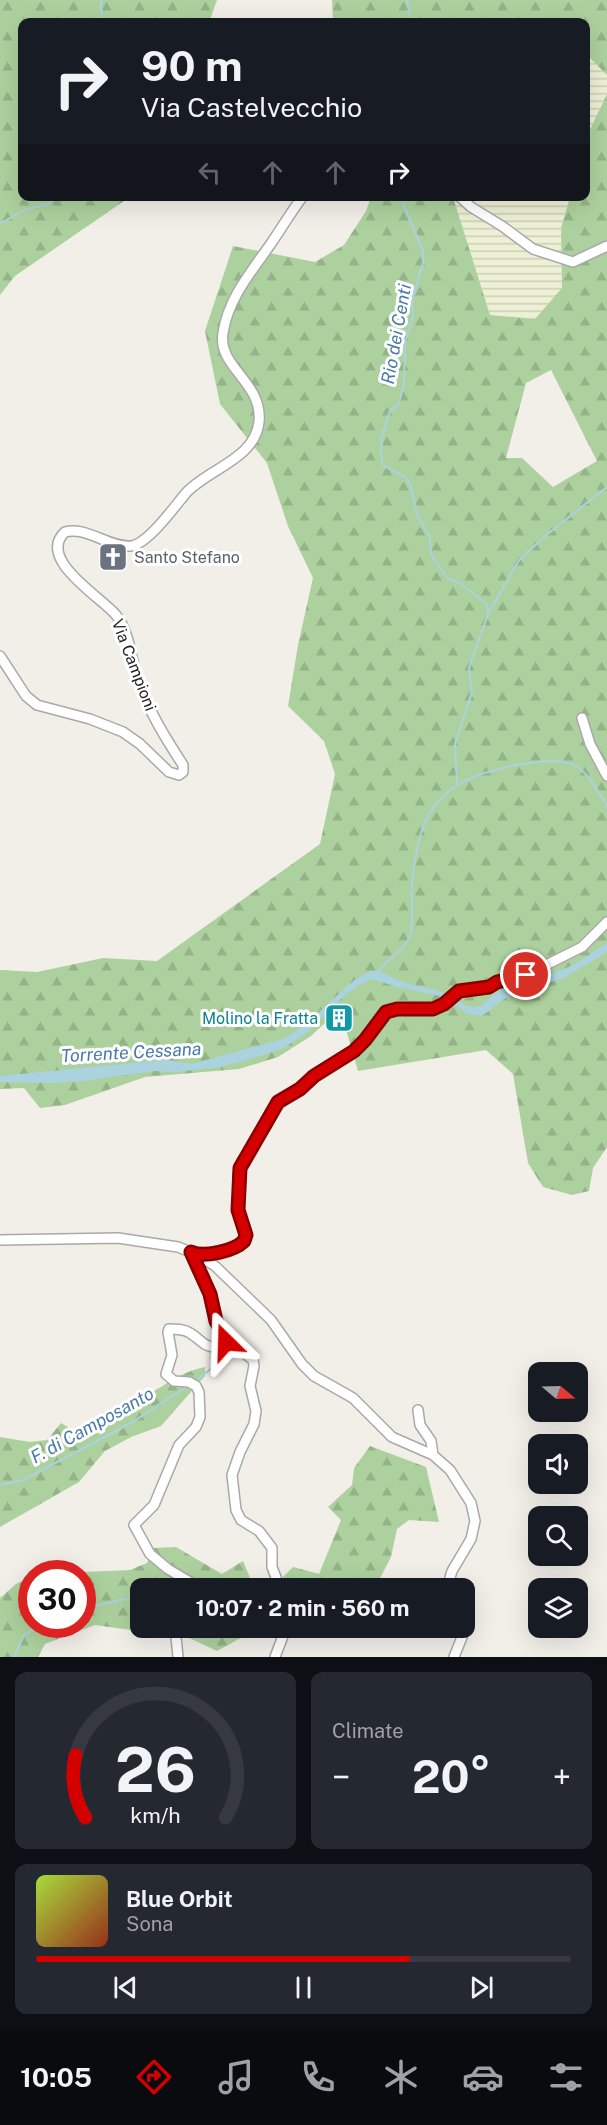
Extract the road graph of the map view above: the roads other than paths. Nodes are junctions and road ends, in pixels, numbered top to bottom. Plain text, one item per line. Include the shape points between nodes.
1 (300, 201) edge
2 (464, 201) edge
3 (607, 246) edge
4 (0, 656) edge
5 (582, 718) dead end
6 (607, 776) edge
7 (607, 922) edge
8 (0, 1240) edge
9 (195, 1254) junction
10 (226, 1339) junction
11 (418, 1410) dead end
12 (433, 1455) junction
13 (183, 1578) edge
14 (276, 1578) edge
15 (450, 1578) edge
16 (176, 1638) edge
17 (282, 1638) edge
18 (462, 1638) edge
19 (178, 1657) edge
20 (275, 1657) edge
21 (454, 1657) edge

1 - 4 street, Via Campioni via 236,296 223,334 227,356 246,381 259,409 254,439 189,490 160,524 137,543 131,546 75,531 65,532 57,541 59,559 122,624 143,693 183,765 183,772 174,775 140,744 115,728 37,705 26,696
2 - 3 street via 543,253 573,262
5 - 6 street
7 - 9 street via 582,947 526,975 489,987 459,991 444,1004 426,1010 404,1008 386,1012 354,1051 278,1102 240,1168 238,1210 246,1235 244,1241 233,1248
8 - 9 street via 118,1238 178,1247
9 - 10 street via 216,1321
9 - 12 street via 228,1277 271,1320 314,1376 353,1398 392,1437
10 - 13 street via 221,1346 213,1347 201,1343 188,1331 168,1332 172,1355 166,1374 174,1381 196,1386 200,1417 179,1445 154,1505 134,1525 150,1554
10 - 14 street via 253,1360 254,1366 250,1386 256,1411 254,1424 232,1476 236,1510 241,1520 259,1531 272,1548
11 - 12 street
12 - 15 street via 450,1470 474,1511 471,1539
16 - 19 street
17 - 20 street
18 - 21 street

